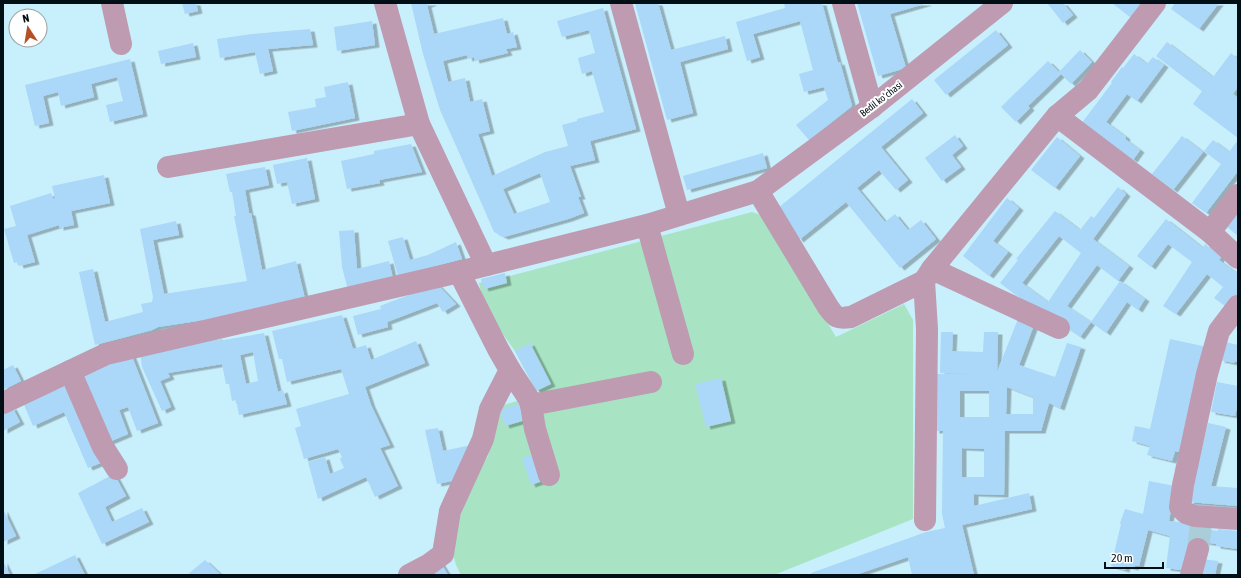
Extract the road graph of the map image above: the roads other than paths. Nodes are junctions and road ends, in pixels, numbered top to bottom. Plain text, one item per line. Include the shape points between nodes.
1 (112, 3) edge
2 (385, 3) edge
3 (621, 3) edge
4 (843, 3) edge
5 (1002, 3) edge
6 (1155, 3) edge
7 (121, 44) dead end
8 (872, 107) junction
9 (1057, 116) junction
10 (419, 124) junction
11 (168, 167) dead end
12 (758, 191) junction
13 (1238, 195) edge
14 (679, 215) junction
15 (647, 225) junction
16 (1210, 232) junction
17 (1238, 258) edge
18 (486, 265) junction
19 (459, 272) junction
20 (928, 275) junction
21 (1238, 306) edge
22 (1059, 328) dead end
23 (682, 354) dead end
24 (510, 370) junction
25 (70, 371) junction
26 (651, 382) dead end
27 (3, 403) edge
28 (531, 405) junction
29 (117, 469) dead end
30 (549, 475) dead end
31 (1238, 519) edge
32 (925, 520) dead end
33 (1198, 549) tunnel mouth
34 (409, 575) edge
35 (1192, 575) edge

1 - 7 street
2 - 10 street
3 - 14 street
4 - 8 street
5 - 8 street, Bedil koʻchasi
6 - 9 street via 1088,90
8 - 12 street, Bedil koʻchasi
9 - 16 street
9 - 20 street
10 - 11 street
10 - 18 street
12 - 14 street, Bedil koʻchasi
12 - 20 street via 828,307 840,318 851,317
13 - 16 street
14 - 15 street, Bedil koʻchasi
15 - 18 street, Bedil koʻchasi
15 - 23 street
16 - 17 street
18 - 19 street, Bedil koʻchasi
19 - 24 street
19 - 25 street, Bedil koʻchasi via 106,354
20 - 22 street
20 - 32 street
21 - 31 street via 1219,331 1207,374 1180,507 1201,521
24 - 28 street
24 - 34 street via 490,409 483,439 450,511 443,554
25 - 27 street, Bedil koʻchasi
25 - 29 street via 103,447
26 - 28 street
28 - 30 street via 535,429
33 - 35 street

